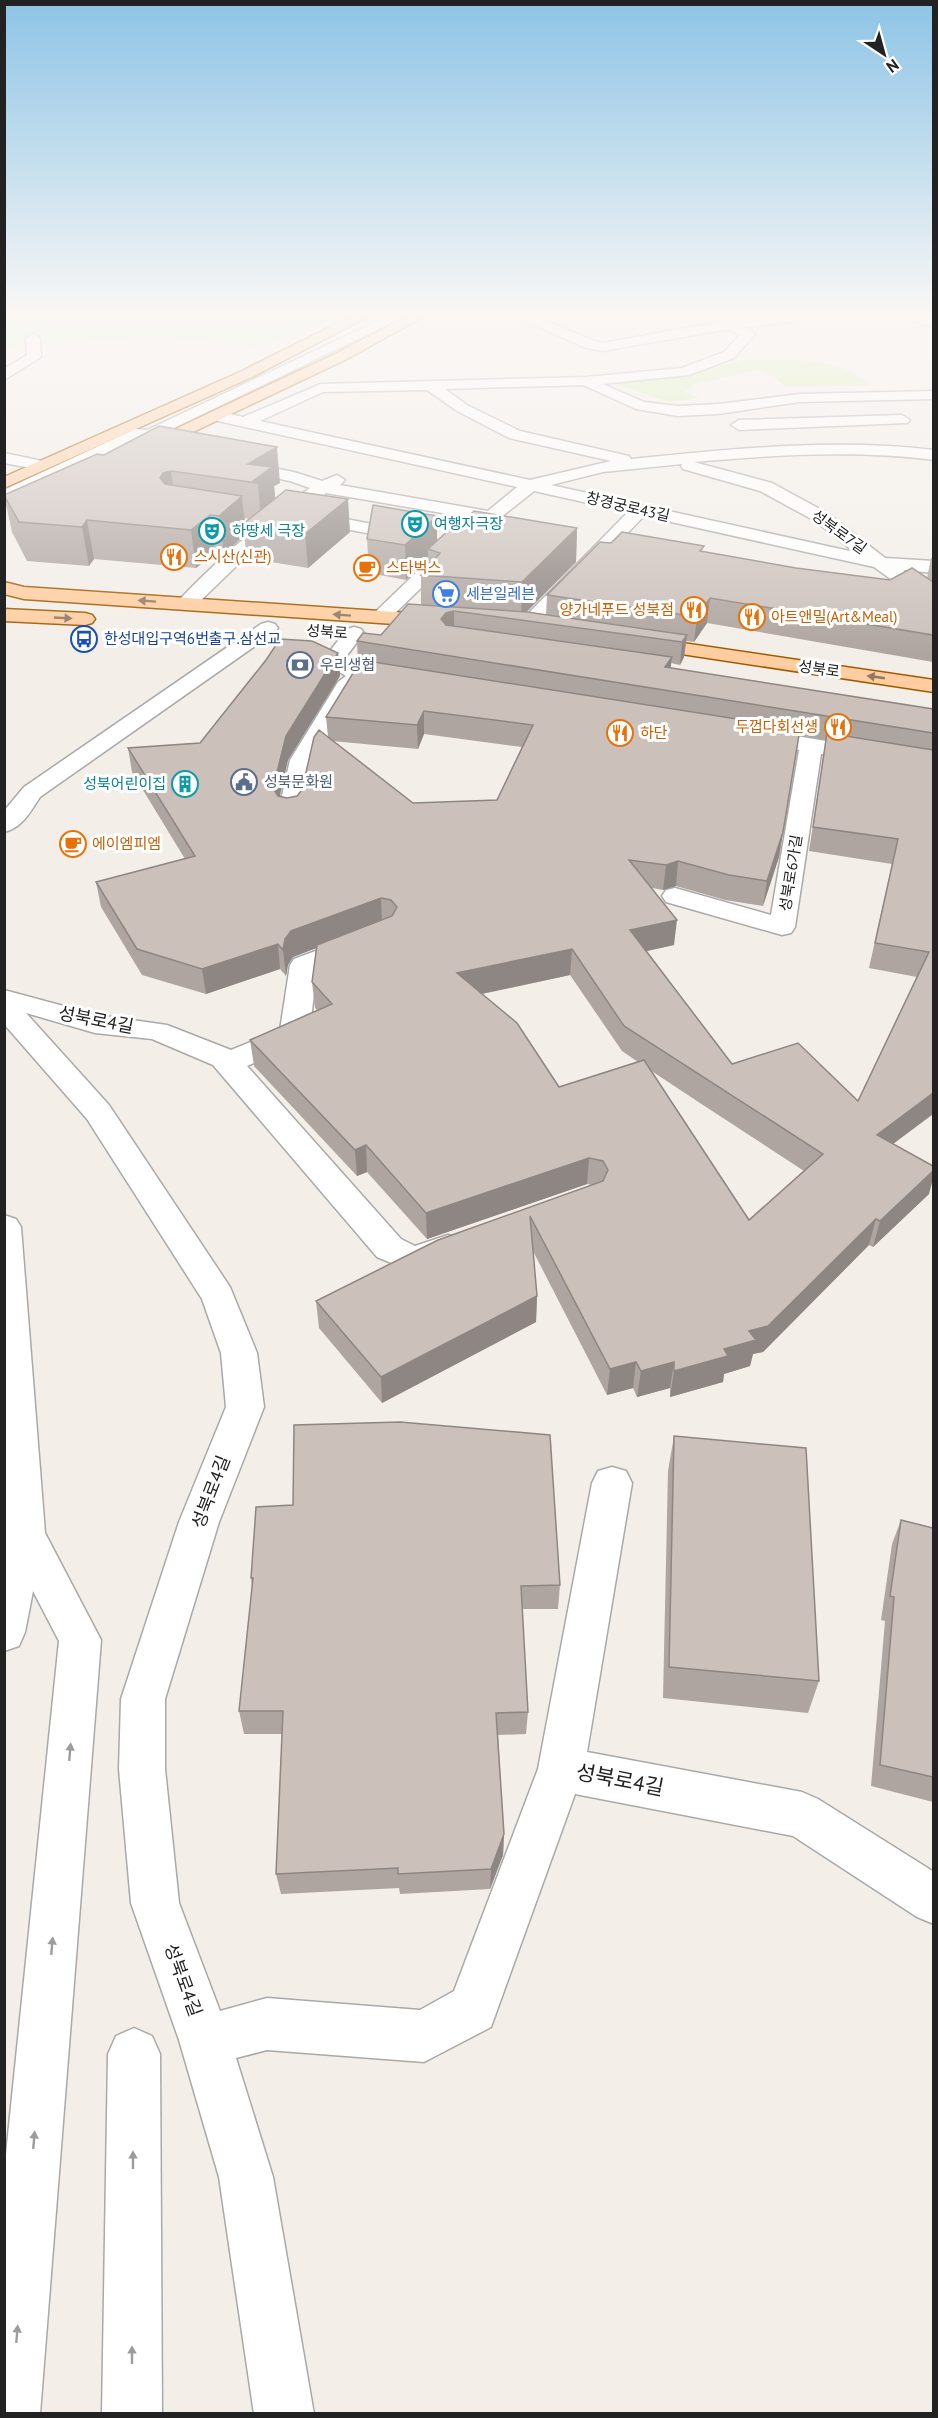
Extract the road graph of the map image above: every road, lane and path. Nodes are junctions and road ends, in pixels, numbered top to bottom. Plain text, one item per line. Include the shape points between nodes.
1 (121, 430) edge
2 (159, 430) edge
3 (166, 430) edge
4 (188, 430) edge
5 (280, 430) edge
6 (506, 430) edge
7 (730, 430) edge
8 (909, 430) edge
9 (390, 454) junction
10 (748, 454) junction
11 (926, 454) edge
12 (4, 458) edge
13 (649, 462) junction
14 (115, 463) edge
15 (41, 465) junction
16 (237, 466) edge
17 (4, 483) edge
18 (531, 485) junction
19 (323, 486) junction
20 (10, 506) edge
21 (640, 510) junction
22 (285, 512) junction
23 (489, 516) junction
24 (241, 526) edge
25 (263, 529) junction
26 (455, 545) junction
27 (880, 563) junction
28 (933, 567) edge
29 (4, 586) edge
30 (933, 601) edge
31 (186, 604) junction
32 (4, 615) edge
33 (106, 620) dead end
34 (459, 622) edge
35 (209, 625) dead end
36 (505, 625) edge
37 (374, 626) junction
38 (537, 627) joint
39 (268, 628) junction
40 (617, 639) edge
41 (446, 640) edge
42 (355, 673) junction
43 (424, 682) edge
44 (933, 686) edge
45 (729, 732) edge
46 (811, 745) junction
47 (933, 766) edge
48 (290, 813) edge
49 (4, 825) edge
50 (675, 896) dead end
51 (383, 933) edge
52 (4, 998) edge
53 (4, 1006) edge
54 (228, 1063) junction
55 (4, 1227) edge
56 (479, 1236) edge
57 (612, 1483) dead end
58 (25, 1534) junction
59 (4, 1632) edge
60 (561, 1769) junction
61 (933, 1900) edge
62 (205, 2040) junction
63 (134, 2054) dead end
64 (10, 2414) edge
65 (132, 2414) edge
66 (284, 2414) edge

1 - 15 main road
2 - 20 street
3 - 20 street
4 - 14 main road
5 - 9 street, 창경궁로43길
6 - 13 street, 성북로7길 via 625,460
7 - 10 street
8 - 11 street
9 - 18 street, 창경궁로43길
9 - 19 street
10 - 11 street via 894,450
10 - 13 street
12 - 15 street
13 - 18 street via 603,467
13 - 27 street, 성북로7길 via 687,466 766,486 823,518
15 - 17 main road
16 - 19 street
18 - 21 street, 창경궁로43길
18 - 23 street
19 - 22 street
19 - 23 street
21 - 27 street, 창경궁로43길
21 - 38 street
22 - 25 street
22 - 26 street
23 - 26 street
24 - 25 street
25 - 31 street
26 - 37 street
27 - 28 street, 창경궁로43길
27 - 30 street, 성북로7길
31 -> 29 main road, 성북로 via 24,593
37 -> 31 main road, 성북로
32 -> 33 main road
34 - 37 main road, 성북로
35 - 39 main road, 성북로
36 - 38 main road
37 - 39 main road, 성북로
37 - 41 main road, 성북로
37 - 42 street via 333,660
39 - 49 street via 32,792
44 -> 40 main road, 성북로
42 - 43 street
42 - 48 street via 302,760
45 - 46 street
46 - 47 street
46 - 50 street, 성북로6가길 via 783,927
51 - 54 street via 304,965 294,1035
52 - 54 street, 성북로4길 via 95,1024 157,1031
53 - 62 street, 성북로4길 via 98,1112 218,1296 238,1353 245,1407 199,1522 143,1699 142,1769 155,1903
54 - 56 street, 성북로4길 via 389,1248 413,1260
55 - 58 street
57 - 60 street
58 - 59 street
64 -> 58 street via 80,1640
60 - 61 street, 성북로4길 via 802,1815
60 - 62 street, 성북로4길 via 473,2009 424,2036 267,2024
62 - 66 street, 성북로4길 via 246,2177
65 -> 63 street

